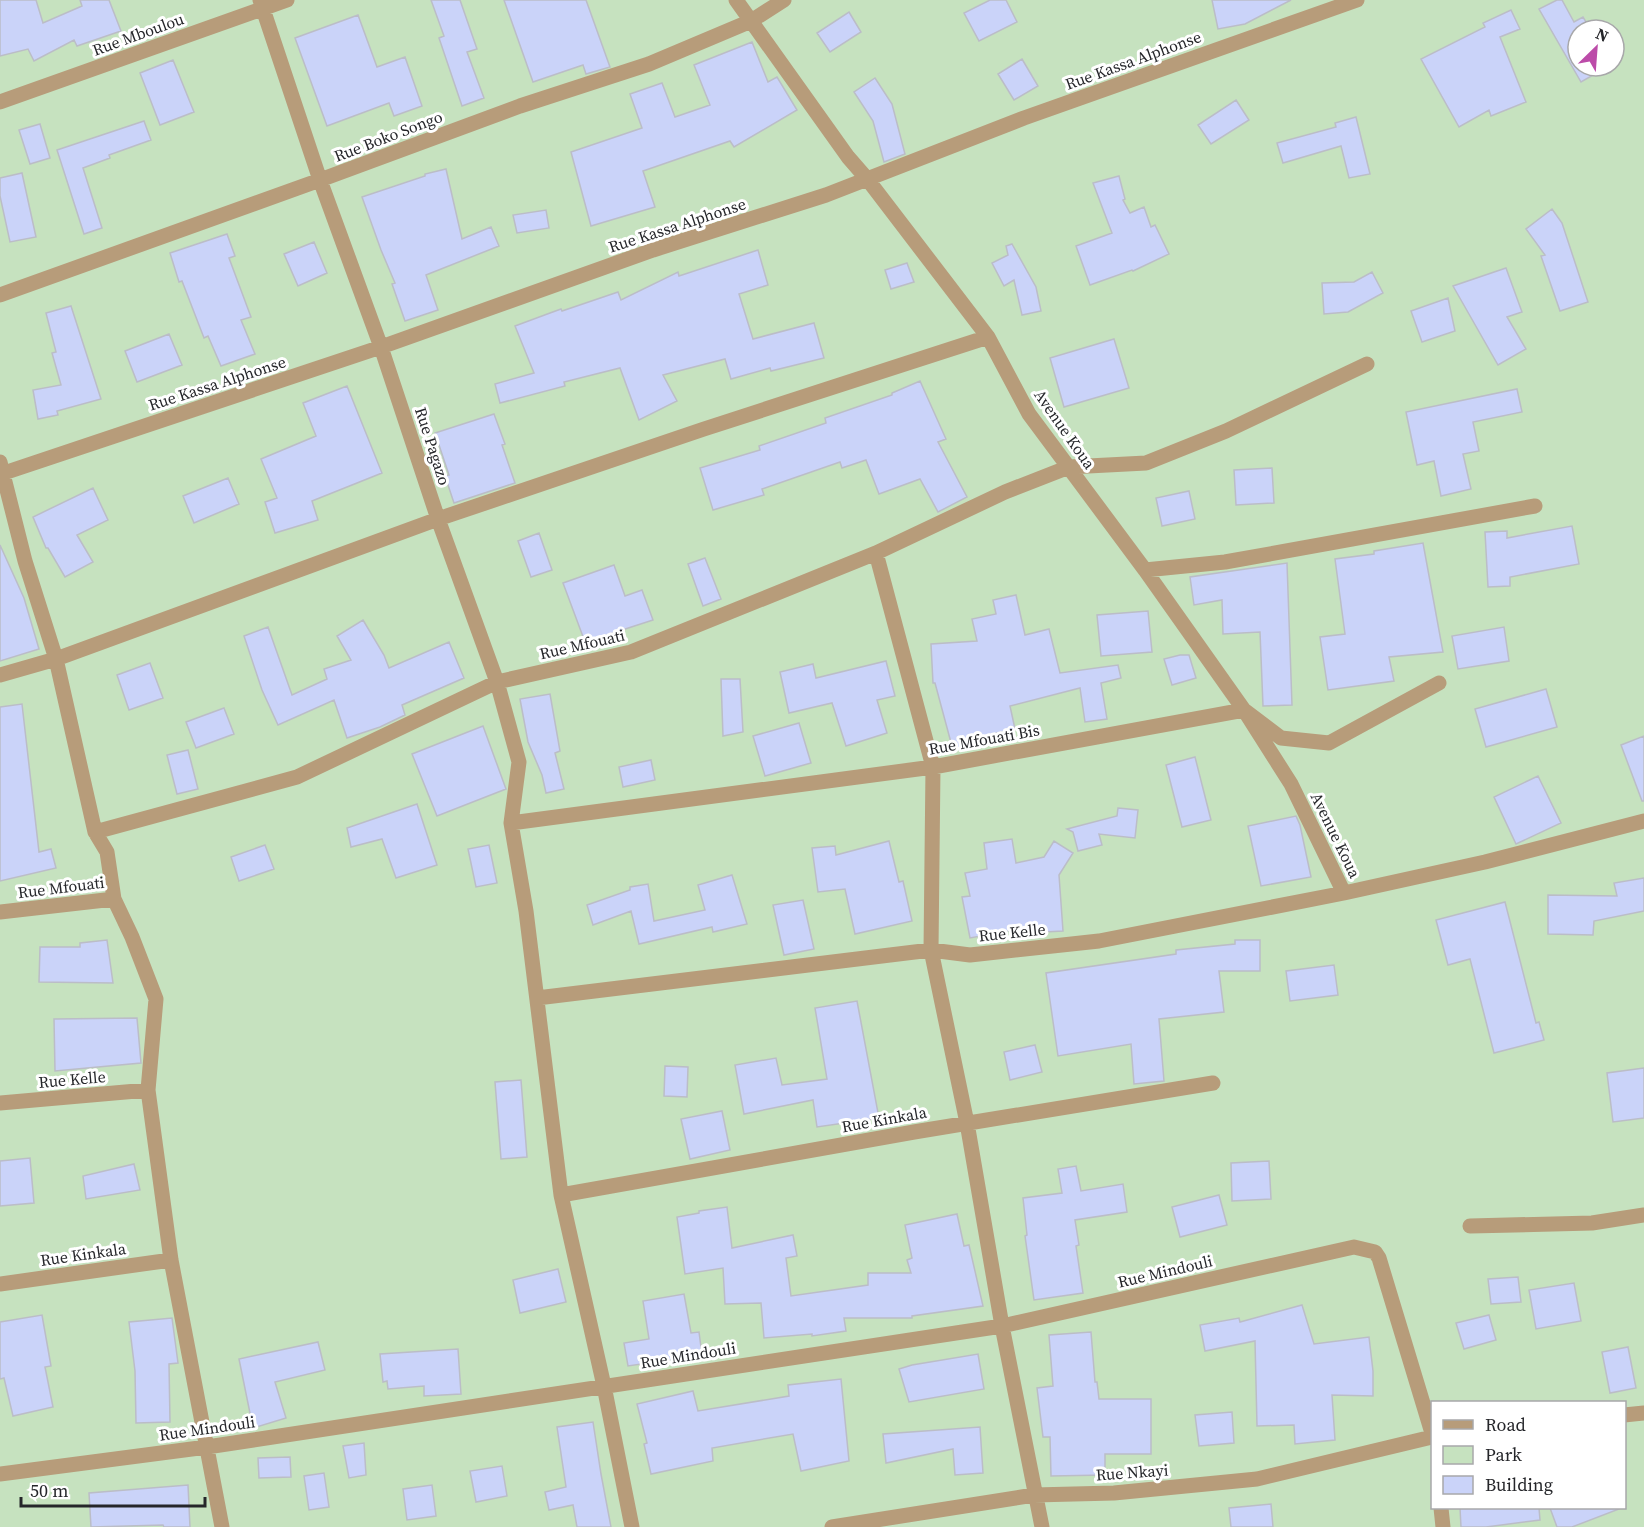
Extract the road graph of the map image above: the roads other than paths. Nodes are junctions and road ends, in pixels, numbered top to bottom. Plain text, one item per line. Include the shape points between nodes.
1 (287, 0) edge
2 (736, 0) edge
3 (784, 0) edge
4 (1357, 0) edge
5 (261, 4) edge
6 (751, 21) junction
7 (0, 102) edge
8 (320, 180) junction
9 (868, 180) junction
10 (0, 295) edge
11 (988, 337) junction
12 (381, 347) junction
13 (1367, 364) dead end
14 (1069, 467) junction
15 (2, 468) edge
16 (1535, 506) dead end
17 (438, 519) junction
18 (876, 553) junction
19 (1145, 570) junction
20 (56, 659) junction
21 (0, 675) edge
22 (498, 682) junction
23 (1439, 683) dead end
24 (1244, 710) junction
25 (933, 767) junction
26 (1644, 821) edge
27 (511, 823) junction
28 (95, 832) junction
29 (1344, 893) junction
30 (113, 894) junction
31 (0, 912) edge
32 (931, 950) junction
33 (537, 998) junction
34 (1213, 1083) dead end
35 (148, 1090) junction
36 (0, 1103) edge
37 (967, 1123) junction
38 (561, 1194) junction
39 (1644, 1215) edge
40 (1470, 1226) dead end
41 (171, 1260) junction
42 (0, 1284) edge
43 (1002, 1326) junction
44 (604, 1386) junction
45 (1644, 1413) edge
46 (1626, 1415) edge
47 (1431, 1432) edge
48 (1431, 1435) edge
49 (207, 1447) junction
50 (0, 1474) edge
51 (1034, 1495) junction
52 (1441, 1509) edge
53 (222, 1527) edge
54 (632, 1527) edge
55 (832, 1527) edge
56 (1042, 1527) edge
57 (1443, 1527) edge

1 - 5 street, Rue Mboulou
2 - 6 street, Avenue Koua
3 - 6 street, Rue Boko Songo
4 - 9 street, Rue Kassa Alphonse via 1024,118
5 - 7 street, Rue Mboulou
5 - 8 street, Rue Pagazo
6 - 8 street, Rue Boko Songo via 649,64 520,106
6 - 9 street, Avenue Koua
8 - 10 street, Rue Boko Songo
8 - 12 street, Rue Pagazo
9 - 11 street, Avenue Koua
9 - 12 street, Rue Kassa Alphonse via 653,250
11 - 14 street, Avenue Koua via 1029,414
11 - 17 street
12 - 15 street, Rue Kassa Alphonse
12 - 17 street, Rue Pagazo
13 - 14 street, Rue Mfouati via 1226,432 1146,463
14 - 18 street, Rue Mfouati via 1005,492
14 - 19 street, Avenue Koua
15 - 20 street via 25,561
16 - 19 street via 1225,562
17 - 20 street
17 - 22 street, Rue Pagazo
18 - 22 street, Rue Mfouati via 631,652
18 - 25 street
19 - 24 street, Avenue Koua
20 - 21 street
20 - 28 street
22 - 27 street, Rue Pagazo via 519,762
22 - 28 street, Rue Mfouati via 297,777
23 - 24 street via 1329,743 1281,738
24 - 25 street, Rue Mfouati Bis
24 - 29 street, Avenue Koua via 1291,784
25 - 27 street, Rue Mfouati Bis
25 - 32 street
26 - 29 street, Rue Kelle
27 - 33 street, Rue Pagazo
28 - 30 street via 107,852
29 - 32 street, Rue Kelle via 1099,941 970,955
30 - 31 street, Rue Mfouati
30 - 35 street via 156,999
32 - 33 street, Rue Kelle
32 - 37 street
33 - 38 street, Rue Pagazo
34 - 37 street, Rue Kinkala
35 - 36 street, Rue Kelle
35 - 41 street
37 - 38 street, Rue Kinkala
37 - 43 street
38 - 44 street, Rue Pagazo
39 - 40 street via 1592,1223
41 - 42 street, Rue Kinkala
41 - 49 street
43 - 44 street, Rue Mindouli
43 - 47 street, Rue Mindouli via 1354,1247 1375,1252
43 - 51 street
44 - 49 street, Rue Mindouli
44 - 54 street, Rue Pagazo
45 - 46 street
48 - 51 street, Rue Nkayi via 1257,1479 1114,1493
49 - 50 street, Rue Mindouli
49 - 53 street
51 - 55 street, Rue Nkayi
51 - 56 street
52 - 57 street

